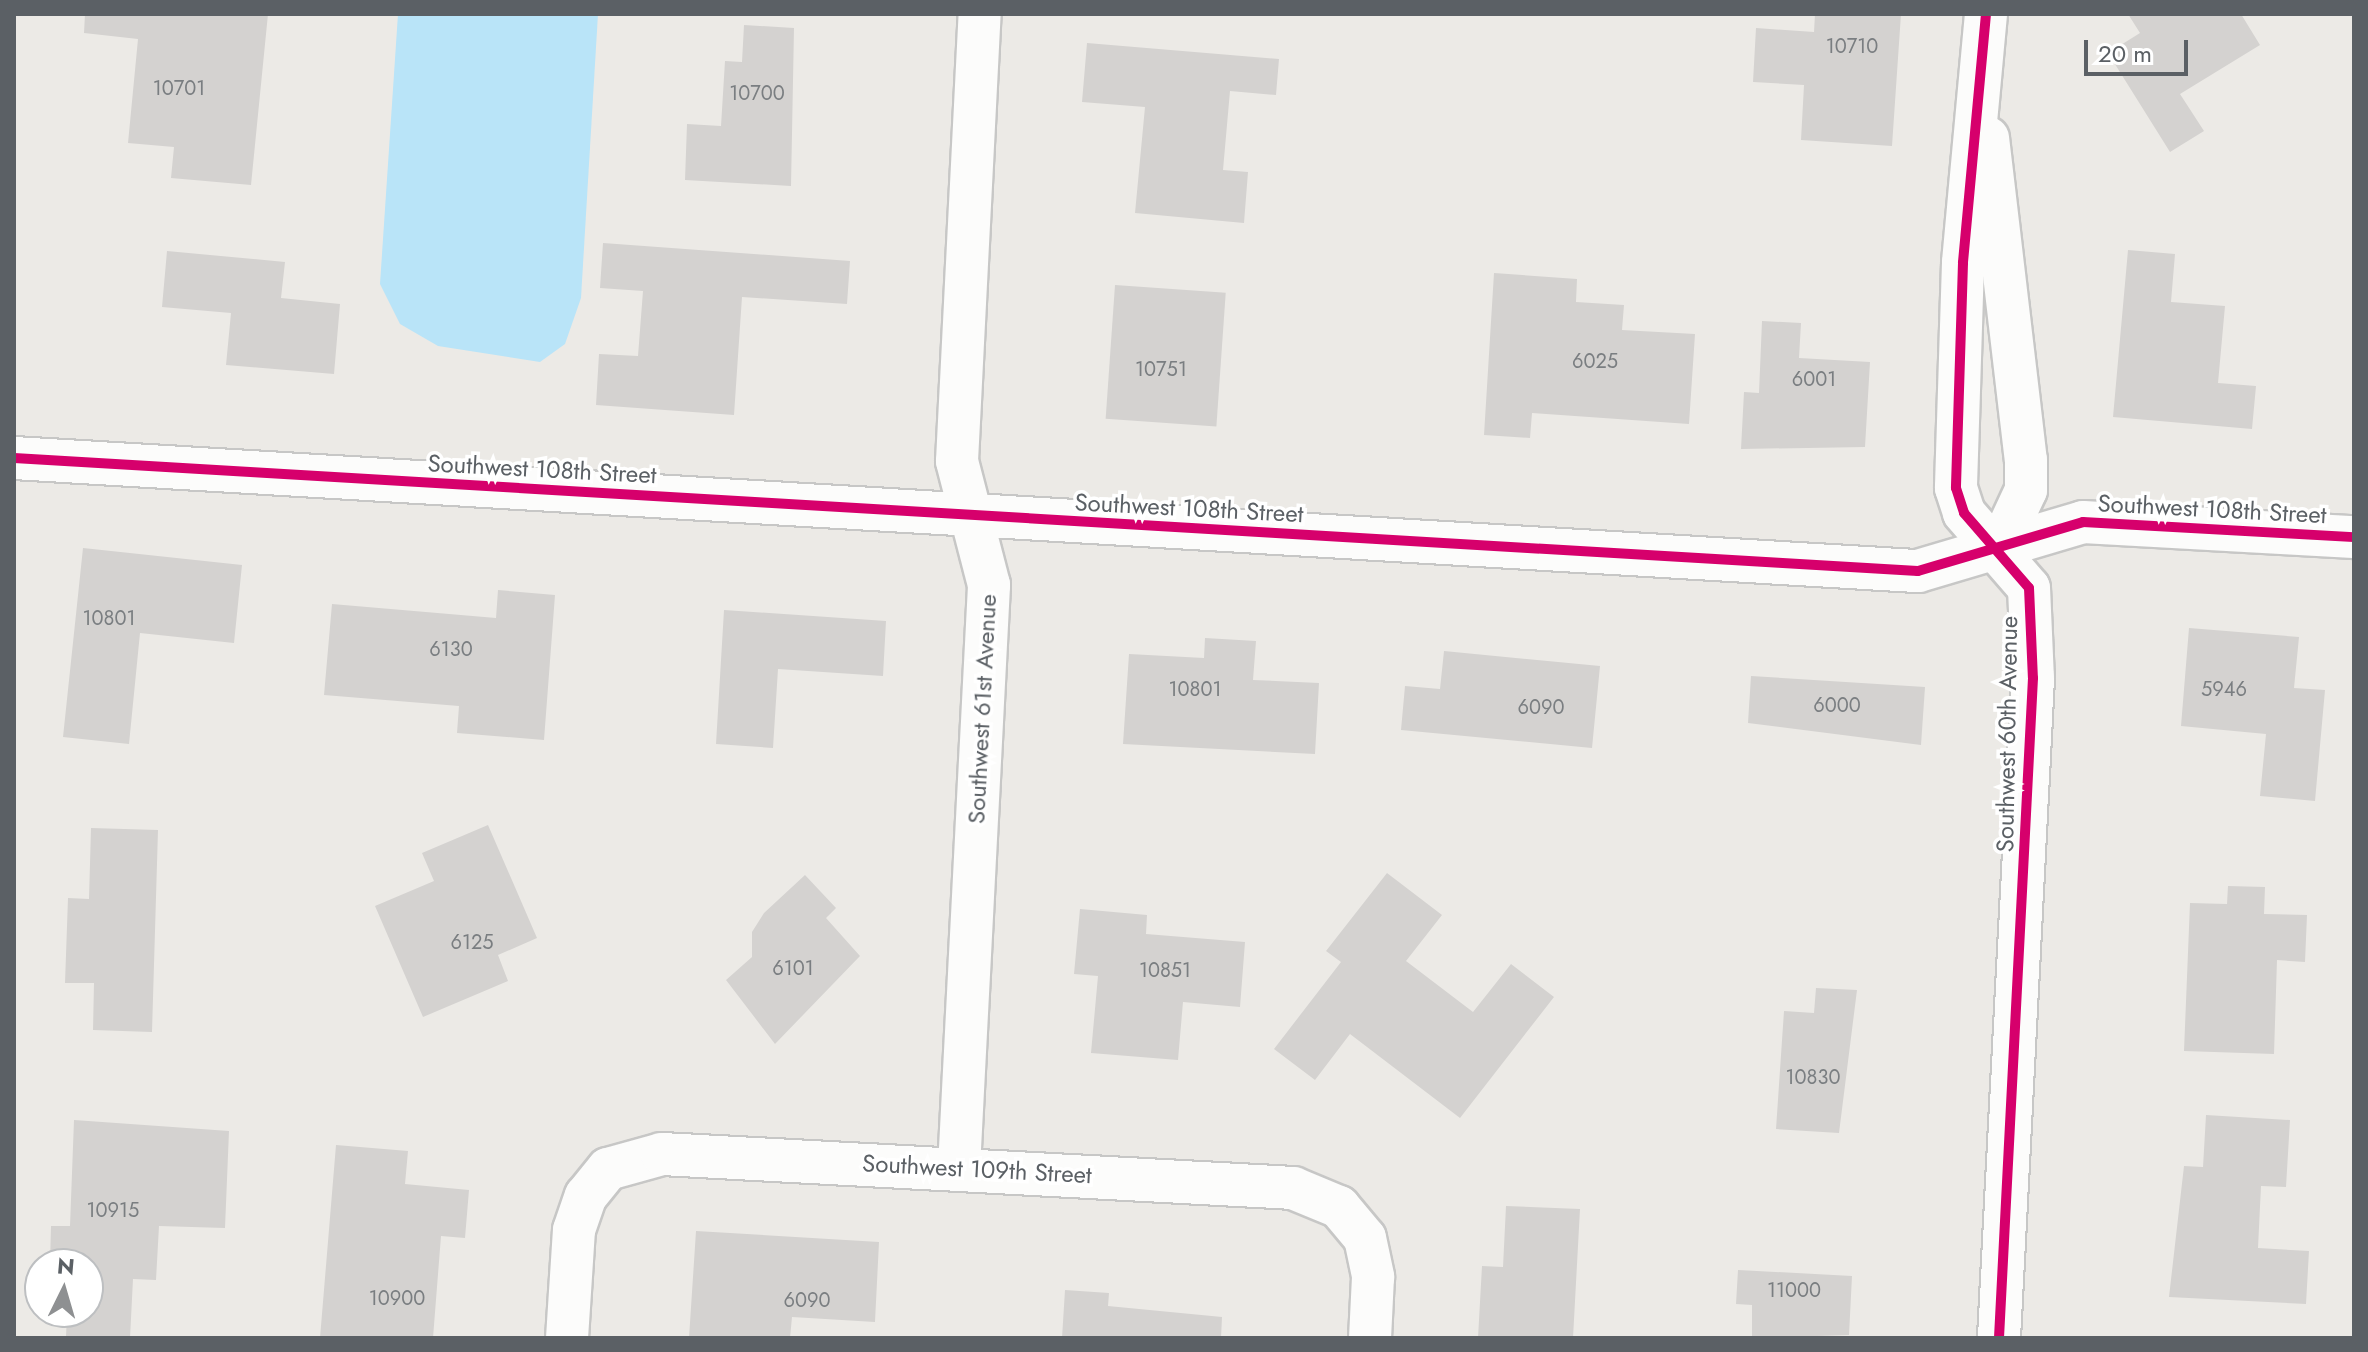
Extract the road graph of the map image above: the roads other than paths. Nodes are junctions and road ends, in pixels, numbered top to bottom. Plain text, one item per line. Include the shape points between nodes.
1 (980, 14) edge
2 (1986, 14) edge
3 (1980, 115) junction
4 (14, 458) edge
5 (971, 514) junction
6 (2354, 537) edge
7 (1999, 548) junction
8 (959, 1168) junction
9 (567, 1338) edge
10 (1370, 1338) edge
11 (1999, 1338) edge

1 - 5 street, Southwest 61st Avenue via 957,461
2 - 3 street, Southwest 60th Avenue
3 - 7 street, Southwest 60th Avenue via 1993,155 2026,460 2026,490
3 - 7 street, Southwest 60th Avenue via 1969,163 1954,457 1964,513
4 - 5 street, Southwest 108th Street
5 - 7 street, Southwest 108th Street via 1918,571
5 - 8 street, Southwest 61st Avenue via 989,585
6 - 7 street, Southwest 108th Street via 2083,522
7 - 11 street, Southwest 60th Avenue via 2029,588 2033,678
8 - 9 street, Southwest 109th Street via 662,1154 622,1162 598,1178 574,1230
8 - 10 street, Southwest 109th Street via 1293,1188 1353,1220 1372,1268

